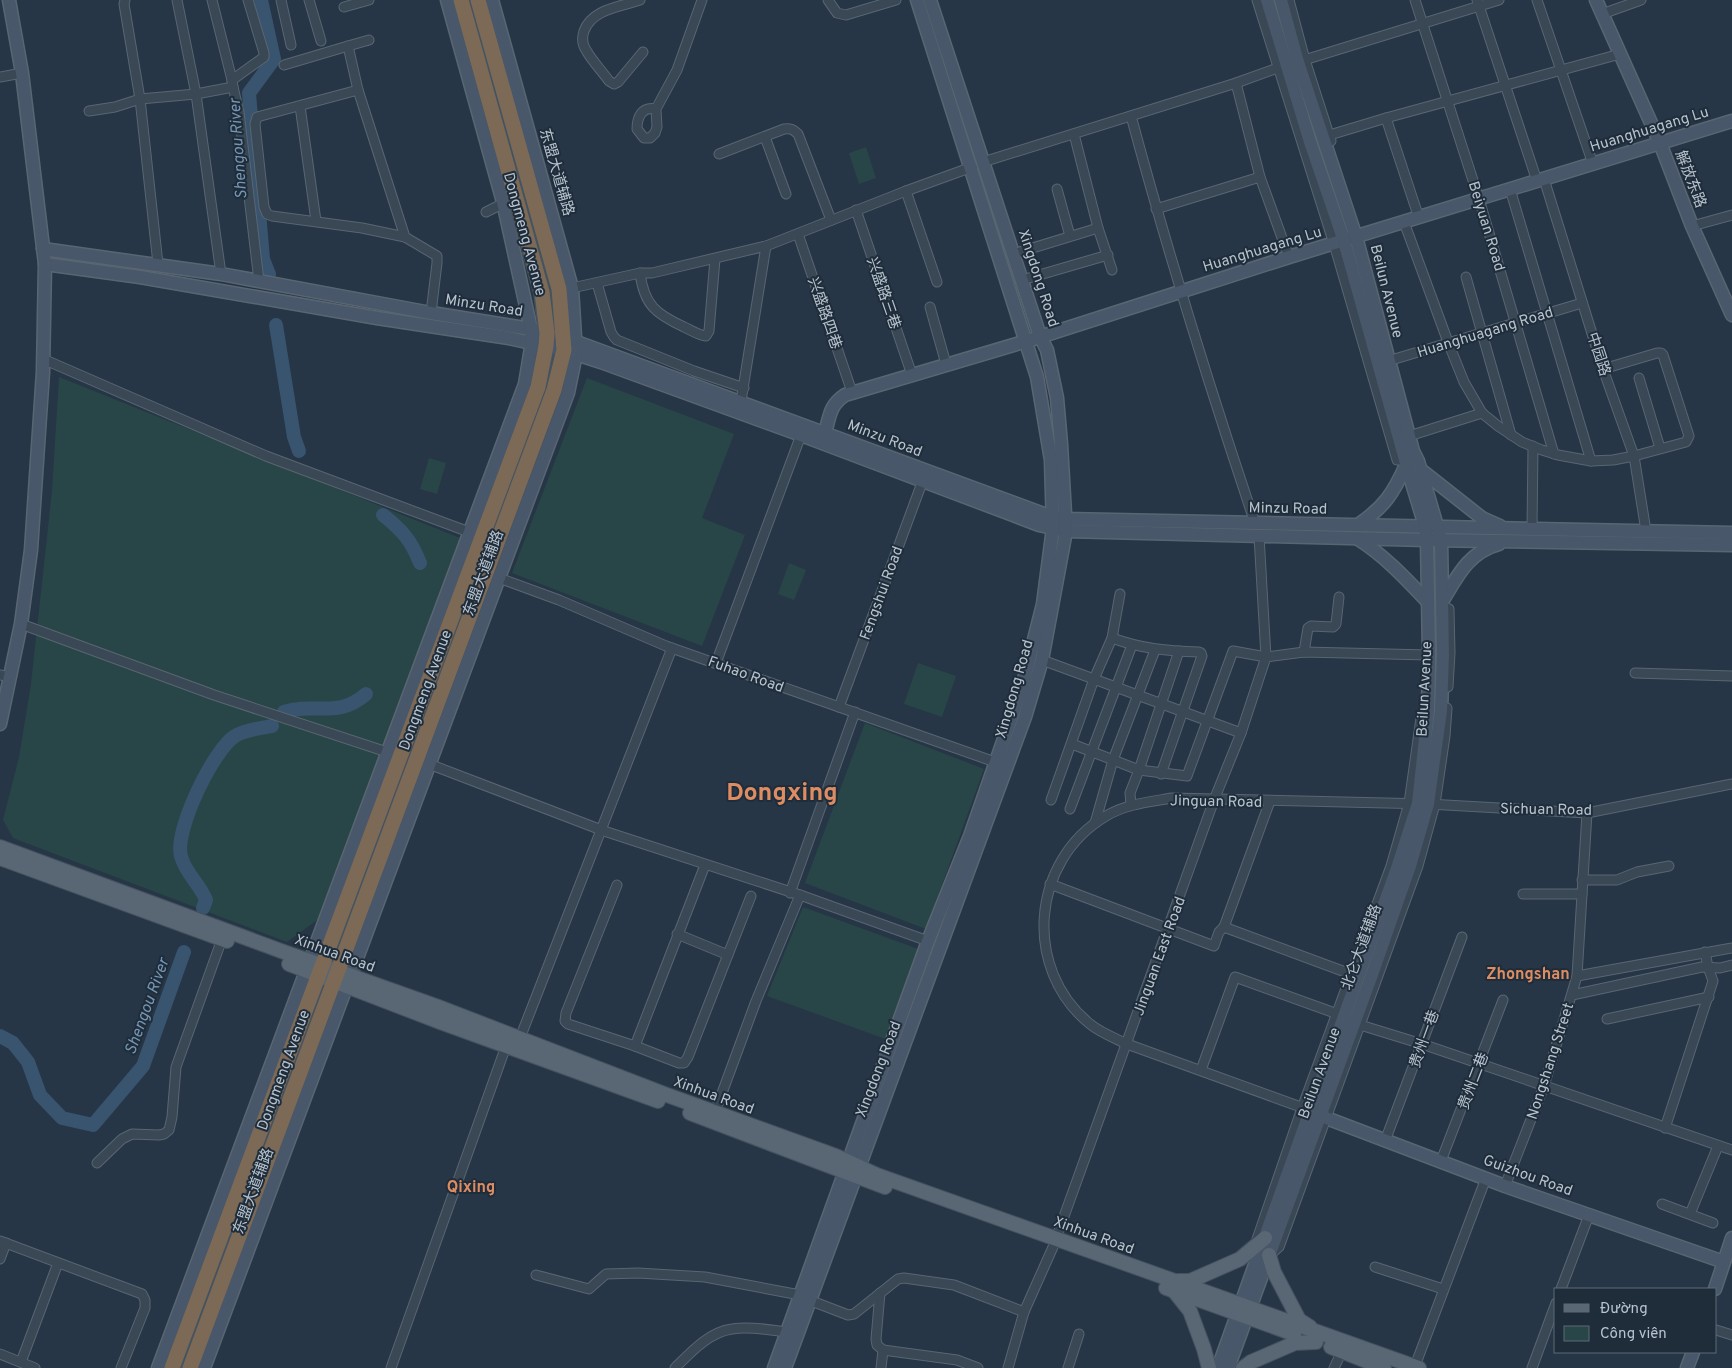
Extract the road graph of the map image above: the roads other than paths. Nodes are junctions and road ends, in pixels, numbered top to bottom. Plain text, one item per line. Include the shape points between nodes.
1 (9, 0) edge
2 (125, 0) edge
3 (178, 0) edge
4 (212, 0) edge
5 (248, 0) edge
6 (281, 0) edge
7 (309, 0) edge
8 (369, 0) edge
9 (447, 0) edge
10 (461, 0) edge
11 (478, 0) edge
12 (492, 0) edge
13 (640, 0) edge
14 (702, 0) edge
15 (828, 0) edge
16 (896, 0) edge
17 (917, 0) edge
18 (930, 0) edge
19 (1257, 0) edge
20 (1267, 0) edge
21 (1281, 0) edge
22 (1289, 0) edge
23 (1415, 0) edge
24 (1499, 0) edge
25 (1537, 0) edge
26 (1596, 0) edge
27 (1641, 0) edge
28 (1478, 3) edge
29 (344, 7) dead end
30 (1602, 14) junction
31 (1424, 24) junction
32 (369, 40) dead end
33 (321, 41) dead end
34 (291, 45) dead end
35 (348, 46) junction
36 (643, 52) dead end
37 (1620, 54) junction
38 (1292, 64) junction
39 (284, 65) dead end
40 (1562, 70) junction
41 (22, 74) junction
42 (0, 77) edge
43 (1236, 83) junction
44 (233, 84) junction
45 (1506, 85) junction
46 (358, 90) junction
47 (196, 94) junction
48 (140, 99) junction
49 (1449, 101) junction
50 (300, 106) junction
51 (656, 109) dead end
52 (88, 111) dead end
53 (1131, 116) junction
54 (1386, 118) junction
55 (1732, 121) edge
56 (1074, 134) junction
57 (1326, 136) junction
58 (765, 137) junction
59 (1660, 143) junction
60 (718, 154) dead end
61 (977, 164) junction
62 (1593, 164) junction
63 (1260, 177) junction
64 (1540, 180) junction
65 (1057, 189) dead end
66 (1510, 189) junction
67 (906, 191) junction
68 (786, 194) dead end
69 (1479, 199) junction
70 (510, 200) junction
71 (1156, 209) junction
72 (856, 210) junction
73 (486, 212) dead end
74 (1732, 215) edge
75 (1419, 218) junction
76 (831, 220) junction
77 (316, 221) junction
78 (1404, 222) junction
79 (1692, 226) junction
80 (1098, 228) junction
81 (798, 234) junction
82 (1070, 236) junction
83 (405, 237) junction
84 (1349, 239) junction
85 (766, 246) junction
86 (43, 249) junction
87 (1014, 254) junction
88 (1108, 255) junction
89 (1289, 257) junction
90 (715, 259) junction
91 (45, 264) junction
92 (158, 264) junction
93 (1112, 270) dead end
94 (640, 273) junction
95 (221, 274) junction
96 (1466, 277) dead end
97 (1022, 280) junction
98 (259, 281) junction
99 (937, 282) dead end
100 (597, 283) junction
101 (572, 288) junction
102 (1181, 291) junction
103 (1582, 303) junction
104 (930, 307) dead end
105 (430, 313) junction
106 (1547, 313) junction
107 (1732, 315) edge
108 (1516, 322) junction
109 (1482, 332) junction
110 (1040, 336) junction
111 (539, 338) junction
112 (1027, 341) junction
113 (1448, 342) junction
114 (570, 345) junction
115 (43, 359) junction
116 (1391, 360) junction
117 (946, 364) junction
118 (1603, 369) junction
119 (912, 375) junction
120 (1639, 378) dead end
121 (744, 388) junction
122 (852, 392) junction
123 (741, 401) junction
124 (1482, 413) junction
125 (825, 432) junction
126 (801, 434) junction
127 (1411, 435) junction
128 (1512, 435) junction
129 (1533, 446) junction
130 (507, 448) junction
131 (1660, 448) junction
132 (1554, 454) junction
133 (1634, 456) junction
134 (1591, 460) junction
135 (1412, 464) junction
136 (923, 480) junction
137 (1255, 523) junction
138 (1059, 524) junction
139 (1425, 526) junction
140 (1532, 528) junction
141 (1646, 531) junction
142 (469, 532) junction
143 (1357, 532) junction
144 (1732, 533) edge
145 (1440, 534) junction
146 (1259, 536) junction
147 (1509, 536) junction
148 (1427, 540) junction
149 (1732, 545) edge
150 (499, 578) junction
151 (1120, 594) dead end
152 (1339, 597) dead end
153 (1443, 603) junction
154 (1428, 604) junction
155 (21, 624) junction
156 (1112, 638) junction
157 (1132, 645) junction
158 (672, 648) junction
159 (1155, 650) junction
160 (1179, 651) junction
161 (1304, 652) junction
162 (1426, 655) junction
163 (1266, 657) junction
164 (1042, 660) junction
165 (716, 663) junction
166 (1635, 673) dead end
167 (5, 676) edge
168 (1732, 676) edge
169 (1094, 679) junction
170 (1115, 687) junction
171 (1137, 695) junction
172 (1161, 704) junction
173 (839, 707) junction
174 (1182, 711) junction
175 (855, 712) junction
176 (1207, 720) junction
177 (0, 724) edge
178 (1241, 733) junction
179 (1072, 744) junction
180 (1091, 752) junction
181 (393, 755) junction
182 (1112, 760) junction
183 (995, 762) junction
184 (429, 764) junction
185 (1140, 770) junction
186 (1161, 774) junction
187 (1732, 784) edge
188 (1051, 800) dead end
189 (1214, 800) junction
190 (1270, 801) junction
191 (1422, 804) junction
192 (1131, 805) junction
193 (1070, 809) dead end
194 (1587, 813) junction
195 (1095, 823) junction
196 (601, 830) junction
197 (0, 847) edge
198 (0, 858) edge
199 (705, 865) junction
200 (1670, 866) dead end
201 (1582, 880) junction
202 (1050, 884) junction
203 (617, 885) dead end
204 (790, 893) junction
205 (1523, 894) dead end
206 (1582, 894) junction
207 (800, 895) junction
208 (751, 896) dead end
209 (1224, 926) junction
210 (1169, 928) junction
211 (677, 934) junction
212 (1462, 937) dead end
213 (222, 939) junction
214 (928, 941) junction
215 (1732, 948) edge
216 (1705, 952) junction
217 (728, 955) junction
218 (1732, 965) edge
219 (1708, 967) junction
220 (314, 968) junction
221 (1354, 975) junction
222 (1578, 976) junction
223 (342, 979) junction
224 (1572, 995) junction
225 (1708, 997) junction
226 (1503, 1000) dead end
227 (1340, 1015) junction
228 (1607, 1018) dead end
229 (1358, 1024) junction
230 (520, 1038) junction
231 (1128, 1044) junction
232 (1422, 1044) junction
233 (506, 1046) junction
234 (635, 1046) junction
235 (1479, 1064) junction
236 (1201, 1070) junction
237 (1544, 1086) junction
238 (1306, 1109) junction
239 (715, 1112) junction
240 (1324, 1117) junction
241 (1665, 1128) junction
242 (1385, 1141) junction
243 (1718, 1146) junction
244 (1732, 1150) edge
245 (1441, 1161) junction
246 (97, 1163) dead end
247 (852, 1169) junction
248 (1486, 1178) junction
249 (1505, 1186) junction
250 (1662, 1204) dead end
251 (1690, 1214) junction
252 (1589, 1215) junction
253 (1713, 1223) dead end
254 (1265, 1238) junction
255 (1732, 1238) edge
256 (3, 1242) edge
257 (1055, 1243) junction
258 (1254, 1248) junction
259 (1270, 1255) junction
260 (0, 1259) edge
261 (1724, 1262) junction
262 (58, 1263) junction
263 (1375, 1267) dead end
264 (536, 1275) dead end
265 (1249, 1279) junction
266 (1174, 1286) junction
267 (1561, 1288) edge
268 (1715, 1288) edge
269 (1443, 1290) junction
270 (880, 1293) junction
271 (804, 1297) junction
272 (1554, 1308) edge
273 (1244, 1311) junction
274 (1024, 1312) junction
275 (1717, 1330) edge
276 (787, 1332) junction
277 (1080, 1334) dead end
278 (1732, 1335) edge
279 (1317, 1338) junction
280 (1237, 1343) junction
281 (884, 1350) junction
282 (1342, 1351) junction
283 (1693, 1353) edge
284 (0, 1354) edge
285 (940, 1358) junction
286 (21, 1362) junction
287 (1417, 1367) edge
288 (35, 1368) edge
289 (121, 1368) edge
290 (158, 1368) edge
291 (172, 1368) edge
292 (190, 1368) edge
293 (204, 1368) edge
294 (391, 1368) edge
295 (675, 1368) edge
296 (774, 1368) edge
297 (785, 1368) edge
298 (881, 1368) edge
299 (938, 1368) edge
300 (978, 1368) edge
301 (1008, 1368) edge
302 (1068, 1368) edge
303 (1208, 1368) edge
304 (1218, 1368) edge
305 (1228, 1368) edge
306 (1232, 1368) edge
307 (1243, 1368) edge
308 (1334, 1368) edge
309 (1384, 1368) edge
310 (1532, 1368) edge
311 (1687, 1368) edge

1 - 41 main road
2 - 48 street
3 - 47 street
4 - 44 street
5 - 44 street via 264,58
6 - 34 street
7 - 33 street
8 - 29 street
9 - 70 main road
10 - 70 highway, Dongmeng Avenue
11 - 114 highway, Dongmeng Avenue via 559,289
12 - 101 main road, 东盟大道辅路
13 - 36 street via 592,18 586,25 583,42 585,49 614,84
14 - 51 street via 677,70
15 - 16 street via 837,13 846,15
17 - 61 main road, Xingdong Road
18 - 61 main road, Xingdong Road
19 - 38 street
20 - 38 main road, Beilun Avenue
21 - 38 main road, Beilun Avenue
22 - 38 street
23 - 31 street, Beiyuan Road
24 - 28 street
25 - 40 street
26 - 30 main road, 解放东路
27 - 30 street
28 - 31 street
28 - 45 street, 中园路
30 - 37 main road, 解放东路
31 - 38 street
31 - 49 street, Beiyuan Road
32 - 35 street
35 - 39 street
35 - 46 street
37 - 40 street
37 - 59 main road, 解放东路
38 - 43 street
38 - 57 main road, Beilun Avenue
38 - 84 main road, Beilun Avenue
40 - 45 street
40 - 62 street
41 - 42 street
41 - 86 main road
43 - 53 street
43 - 63 street
44 - 47 street
44 - 98 street
45 - 49 street
45 - 64 street, 中园路
46 - 50 street
46 - 83 street
47 - 48 street
47 - 95 street
48 - 52 street
48 - 92 street
49 - 54 street
49 - 69 street, Beiyuan Road
50 - 77 street
50 - 77 street via 260,114 255,120 264,207 272,216
53 - 56 street
53 - 71 street
54 - 57 street
54 - 75 street
55 - 59 main road, Huanghuagang Lu
56 - 61 street
56 - 80 street
57 - 84 main road, Beilun Avenue
58 - 60 street
58 - 68 street
58 - 76 street via 790,128 798,134
59 - 62 main road, Huanghuagang Lu
59 - 79 main road, 解放东路
61 - 67 street
61 - 87 main road, Xingdong Road
61 - 112 main road, Xingdong Road
62 - 64 main road, Huanghuagang Lu
63 - 71 street
63 - 89 street
64 - 66 main road, Huanghuagang Lu
64 - 103 street, 中园路
65 - 82 street
66 - 69 main road, Huanghuagang Lu
66 - 106 street
67 - 72 street
67 - 99 street
69 - 75 main road, Huanghuagang Lu
69 - 108 street, Beiyuan Road
70 - 73 street
70 - 111 highway, Dongmeng Avenue via 542,292
71 - 102 street
72 - 76 street
72 - 119 street, 兴盛路三巷
74 - 79 street
75 - 78 main road, Huanghuagang Lu
76 - 81 street
77 - 83 street
78 - 84 main road, Huanghuagang Lu
78 - 113 street
79 - 107 main road, 解放东路
80 - 82 street
80 - 88 street
81 - 85 street
81 - 122 street, 兴盛路四巷
82 - 87 street
83 - 105 street via 437,256
84 - 89 main road, Huanghuagang Lu
84 - 116 main road, Beilun Avenue
84 - 135 main road, Beilun Avenue
85 - 90 street
85 - 121 street
86 - 91 main road
86 - 92 main road, Minzu Road
87 - 97 main road, Xingdong Road
88 - 93 street
88 - 97 street
89 - 102 main road, Huanghuagang Lu
90 - 94 street
90 - 94 street via 706,336 656,311 649,302
91 - 111 main road, Minzu Road via 378,318
91 - 115 main road
92 - 95 main road, Minzu Road
94 - 100 street
95 - 98 main road, Minzu Road
96 - 109 street
97 - 110 main road, Xingdong Road
98 - 105 main road, Minzu Road
100 - 101 street
100 - 121 street via 611,332 617,340
101 - 114 main road, 东盟大道辅路
102 - 110 main road, Huanghuagang Lu
102 - 137 street
103 - 106 street, Huanghuagang Road
103 - 118 street, 中园路
104 - 117 street
105 - 111 main road, Minzu Road
106 - 108 street, Huanghuagang Road
106 - 134 street
108 - 109 street, Huanghuagang Road
108 - 132 street, Beiyuan Road
109 - 113 street, Huanghuagang Road
109 - 128 street
110 - 112 main road, Huanghuagang Lu
110 - 138 main road, Xingdong Road via 1047,350 1057,398
111 - 114 main road, Minzu Road
111 - 130 highway, Dongmeng Avenue via 538,386
112 - 117 main road, Huanghuagang Lu
112 - 138 main road, Xingdong Road via 1052,460
113 - 116 street, Huanghuagang Road
113 - 124 street via 1464,382
114 - 123 main road, Minzu Road
114 - 126 main road, Minzu Road via 601,362
114 - 150 main road, 东盟大道辅路 via 568,392
114 - 223 highway, Dongmeng Avenue
115 - 142 street via 266,456
115 - 155 main road via 31,550
116 - 127 main road, Beilun Avenue
117 - 119 main road, Huanghuagang Lu
118 - 131 street via 1657,353 1663,355 1688,436 1686,442
118 - 133 street, 中园路
119 - 122 main road, Huanghuagang Lu
120 - 131 street
121 - 123 street
122 - 125 main road, Huanghuagang Lu via 836,401
123 - 125 main road, Minzu Road
124 - 127 street
124 - 128 street
125 - 138 main road, Minzu Road
126 - 136 main road, Minzu Road
126 - 165 street
127 - 135 main road, Beilun Avenue
128 - 129 street
129 - 132 street
129 - 140 street
130 - 142 main road, 东盟大道辅路
130 - 181 highway, Dongmeng Avenue
131 - 133 street
132 - 134 street
133 - 134 street
133 - 141 street, 中园路
135 - 139 main road, Beilun Avenue
135 - 143 main road via 1388,499
135 - 145 main road, Beilun Avenue
135 - 147 main road
136 - 138 main road, Minzu Road via 1013,515
136 - 173 street, Fengshui Road
137 - 138 main road, Minzu Road
137 - 143 main road, Minzu Road
138 - 146 main road, Minzu Road
138 - 164 main road, Xingdong Road
138 - 183 main road, Xingdong Road via 1030,659
139 - 143 main road, Minzu Road
139 - 145 main road, Minzu Road
139 - 148 main road, Beilun Avenue
140 - 141 main road, Minzu Road
140 - 147 main road, Minzu Road
141 - 144 main road, Minzu Road
142 - 181 main road, 东盟大道辅路
143 - 146 main road, Minzu Road
143 - 148 main road, Minzu Road
143 - 154 main road via 1399,571
145 - 147 main road, Minzu Road
145 - 148 main road, Minzu Road
145 - 153 main road, Beilun Avenue
146 - 163 street, Jinguan East Road
147 - 149 main road, Minzu Road
147 - 153 main road via 1474,556 1459,574
148 - 154 main road, Beilun Avenue
150 - 158 street, Fuhao Road
150 - 184 main road, 东盟大道辅路
151 - 156 street
152 - 161 street via 1336,624 1334,627 1308,628
153 - 191 main road, Beilun Avenue via 1441,710
154 - 162 main road, Beilun Avenue
155 - 167 main road
155 - 181 street via 214,695
156 - 157 street
156 - 169 street
157 - 159 street
157 - 170 street
158 - 165 street, Fuhao Road
158 - 196 street
159 - 160 street
159 - 171 street
160 - 172 street
160 - 174 street via 1199,652 1202,656
161 - 162 street
161 - 163 street
162 - 191 main road, Beilun Avenue via 1428,710
163 - 176 street via 1233,651
163 - 178 street, Jinguan East Road
164 - 169 street
164 - 247 main road, Xingdong Road via 1025,717
165 - 173 street, Fuhao Road
166 - 168 street
167 - 177 main road
169 - 170 street
169 - 179 street
170 - 171 street
170 - 180 street
171 - 172 street
171 - 182 street
172 - 174 street
172 - 185 street
173 - 175 street, Fuhao Road
174 - 176 street
174 - 186 street
175 - 183 street, Fuhao Road
175 - 204 street
176 - 178 street
176 - 186 street via 1187,776
178 - 189 street, Jinguan East Road
179 - 180 street
179 - 188 street
180 - 182 street
180 - 193 street
181 - 220 highway, Dongmeng Avenue
182 - 185 street
182 - 195 street
183 - 214 main road, Xingdong Road via 970,836
184 - 196 street
184 - 223 main road, 东盟大道辅路
185 - 186 street
185 - 192 street via 1130,793
187 - 194 street, Sichuan Road
189 - 190 street, Jinguan Road
189 - 192 street, Jinguan Road via 1172,798
189 - 210 street, Jinguan East Road
190 - 191 street, Jinguan Road
190 - 209 street
191 - 194 street, Sichuan Road
191 - 221 main road, Beilun Avenue
191 - 229 main road, Beilun Avenue via 1410,866
192 - 195 street, Jinguan Road
194 - 201 street, Nongshang Street
195 - 202 street, Jinguan Road via 1071,846
196 - 199 street
196 - 230 street
197 - 220 main road, Xinhua Road
198 - 213 main road, Xinhua Road
199 - 204 street
199 - 211 street
200 - 201 street via 1637,872 1617,880
201 - 206 street, Nongshang Street
202 - 210 street
202 - 231 street, Jinguan Road via 1044,911 1046,945 1061,989 1090,1024
203 - 234 street via 565,1021
204 - 207 street
205 - 206 street
206 - 222 street, Nongshang Street
207 - 214 street
207 - 239 street
208 - 217 street
209 - 210 street via 1214,946
209 - 221 street
210 - 231 street, Jinguan East Road
211 - 217 street
211 - 234 street
212 - 232 street, 贵州一巷
213 - 220 main road, Xinhua Road
213 - 246 street via 176,1067 169,1130 159,1135 132,1134 122,1139
214 - 247 main road, Xingdong Road
215 - 216 street
216 - 219 street
216 - 222 street
217 - 234 street via 684,1063
218 - 219 street
219 - 224 street
219 - 225 street via 1713,981
220 - 223 main road, Xinhua Road
220 - 290 main road, 东盟大道辅路
220 - 291 highway, Dongmeng Avenue
221 - 227 main road, Beilun Avenue
222 - 224 street, Nongshang Street
223 - 230 main road, Xinhua Road
223 - 233 main road, Xinhua Road
223 - 292 highway, Dongmeng Avenue
223 - 293 main road, 东盟大道辅路
224 - 237 street, Nongshang Street
225 - 228 street
225 - 241 street
226 - 235 street, 贵州二巷
227 - 236 street via 1235,977
227 - 238 main road, Beilun Avenue
229 - 232 street
229 - 240 main road, Beilun Avenue
230 - 239 main road, Xinhua Road
231 - 236 street, Jinguan Road
231 - 257 street, Jinguan East Road
232 - 235 street
232 - 242 street, 贵州一巷
233 - 247 main road, Xinhua Road
233 - 294 street
235 - 237 street
235 - 245 street, 贵州二巷
236 - 238 street, Jinguan Road
237 - 241 street
237 - 249 street, Nongshang Street
238 - 254 main road, Beilun Avenue
238 - 258 street
239 - 247 main road, Xinhua Road
240 - 242 main road, Guizhou Road
240 - 259 main road, Beilun Avenue
241 - 243 street
242 - 245 main road, Guizhou Road
243 - 244 street
243 - 251 street
245 - 248 main road, Guizhou Road
247 - 257 main road, Xinhua Road via 877,1175
247 - 271 main road, Xingdong Road
248 - 249 main road, Guizhou Road
248 - 269 street
249 - 252 main road, Guizhou Road
250 - 251 street
251 - 253 street
252 - 261 main road, Guizhou Road
252 - 267 street
254 - 258 main road
254 - 265 main road, Beilun Avenue
255 - 261 main road
256 - 260 street
256 - 262 street
257 - 266 main road, Xinhua Road
257 - 274 street, Jinguan East Road
258 - 265 street
258 - 266 main road via 1240,1260
259 - 273 main road, Beilun Avenue
259 - 279 main road via 1274,1272 1299,1320
261 - 268 main road
262 - 286 street
262 - 289 street via 142,1294 145,1308
263 - 269 street
264 - 271 street via 589,1288 606,1274 705,1277
265 - 273 main road, Beilun Avenue
266 - 273 main road, Xinhua Road
266 - 303 main road via 1190,1312
269 - 287 street
270 - 271 street via 859,1311 848,1315
270 - 274 street via 904,1278 954,1285
270 - 281 street via 876,1339 877,1345
271 - 276 main road, Xingdong Road
271 - 297 main road, Xingdong Road
272 - 310 street
273 - 279 main road, Xinhua Road
273 - 280 main road, Beilun Avenue
273 - 304 main road, Beilun Avenue
274 - 301 street, Jinguan East Road
275 - 278 street
276 - 295 street via 732,1329 716,1334
276 - 296 main road, Xingdong Road
277 - 302 street
279 - 282 main road, Xinhua Road
279 - 287 main road, Xinhua Road
279 - 307 main road via 1295,1343
280 - 305 main road, Beilun Avenue
280 - 306 street
281 - 285 street
281 - 298 street
282 - 308 street
282 - 309 main road, Xinhua Road
283 - 311 main road
284 - 286 street
285 - 299 street
285 - 300 street
286 - 288 street

